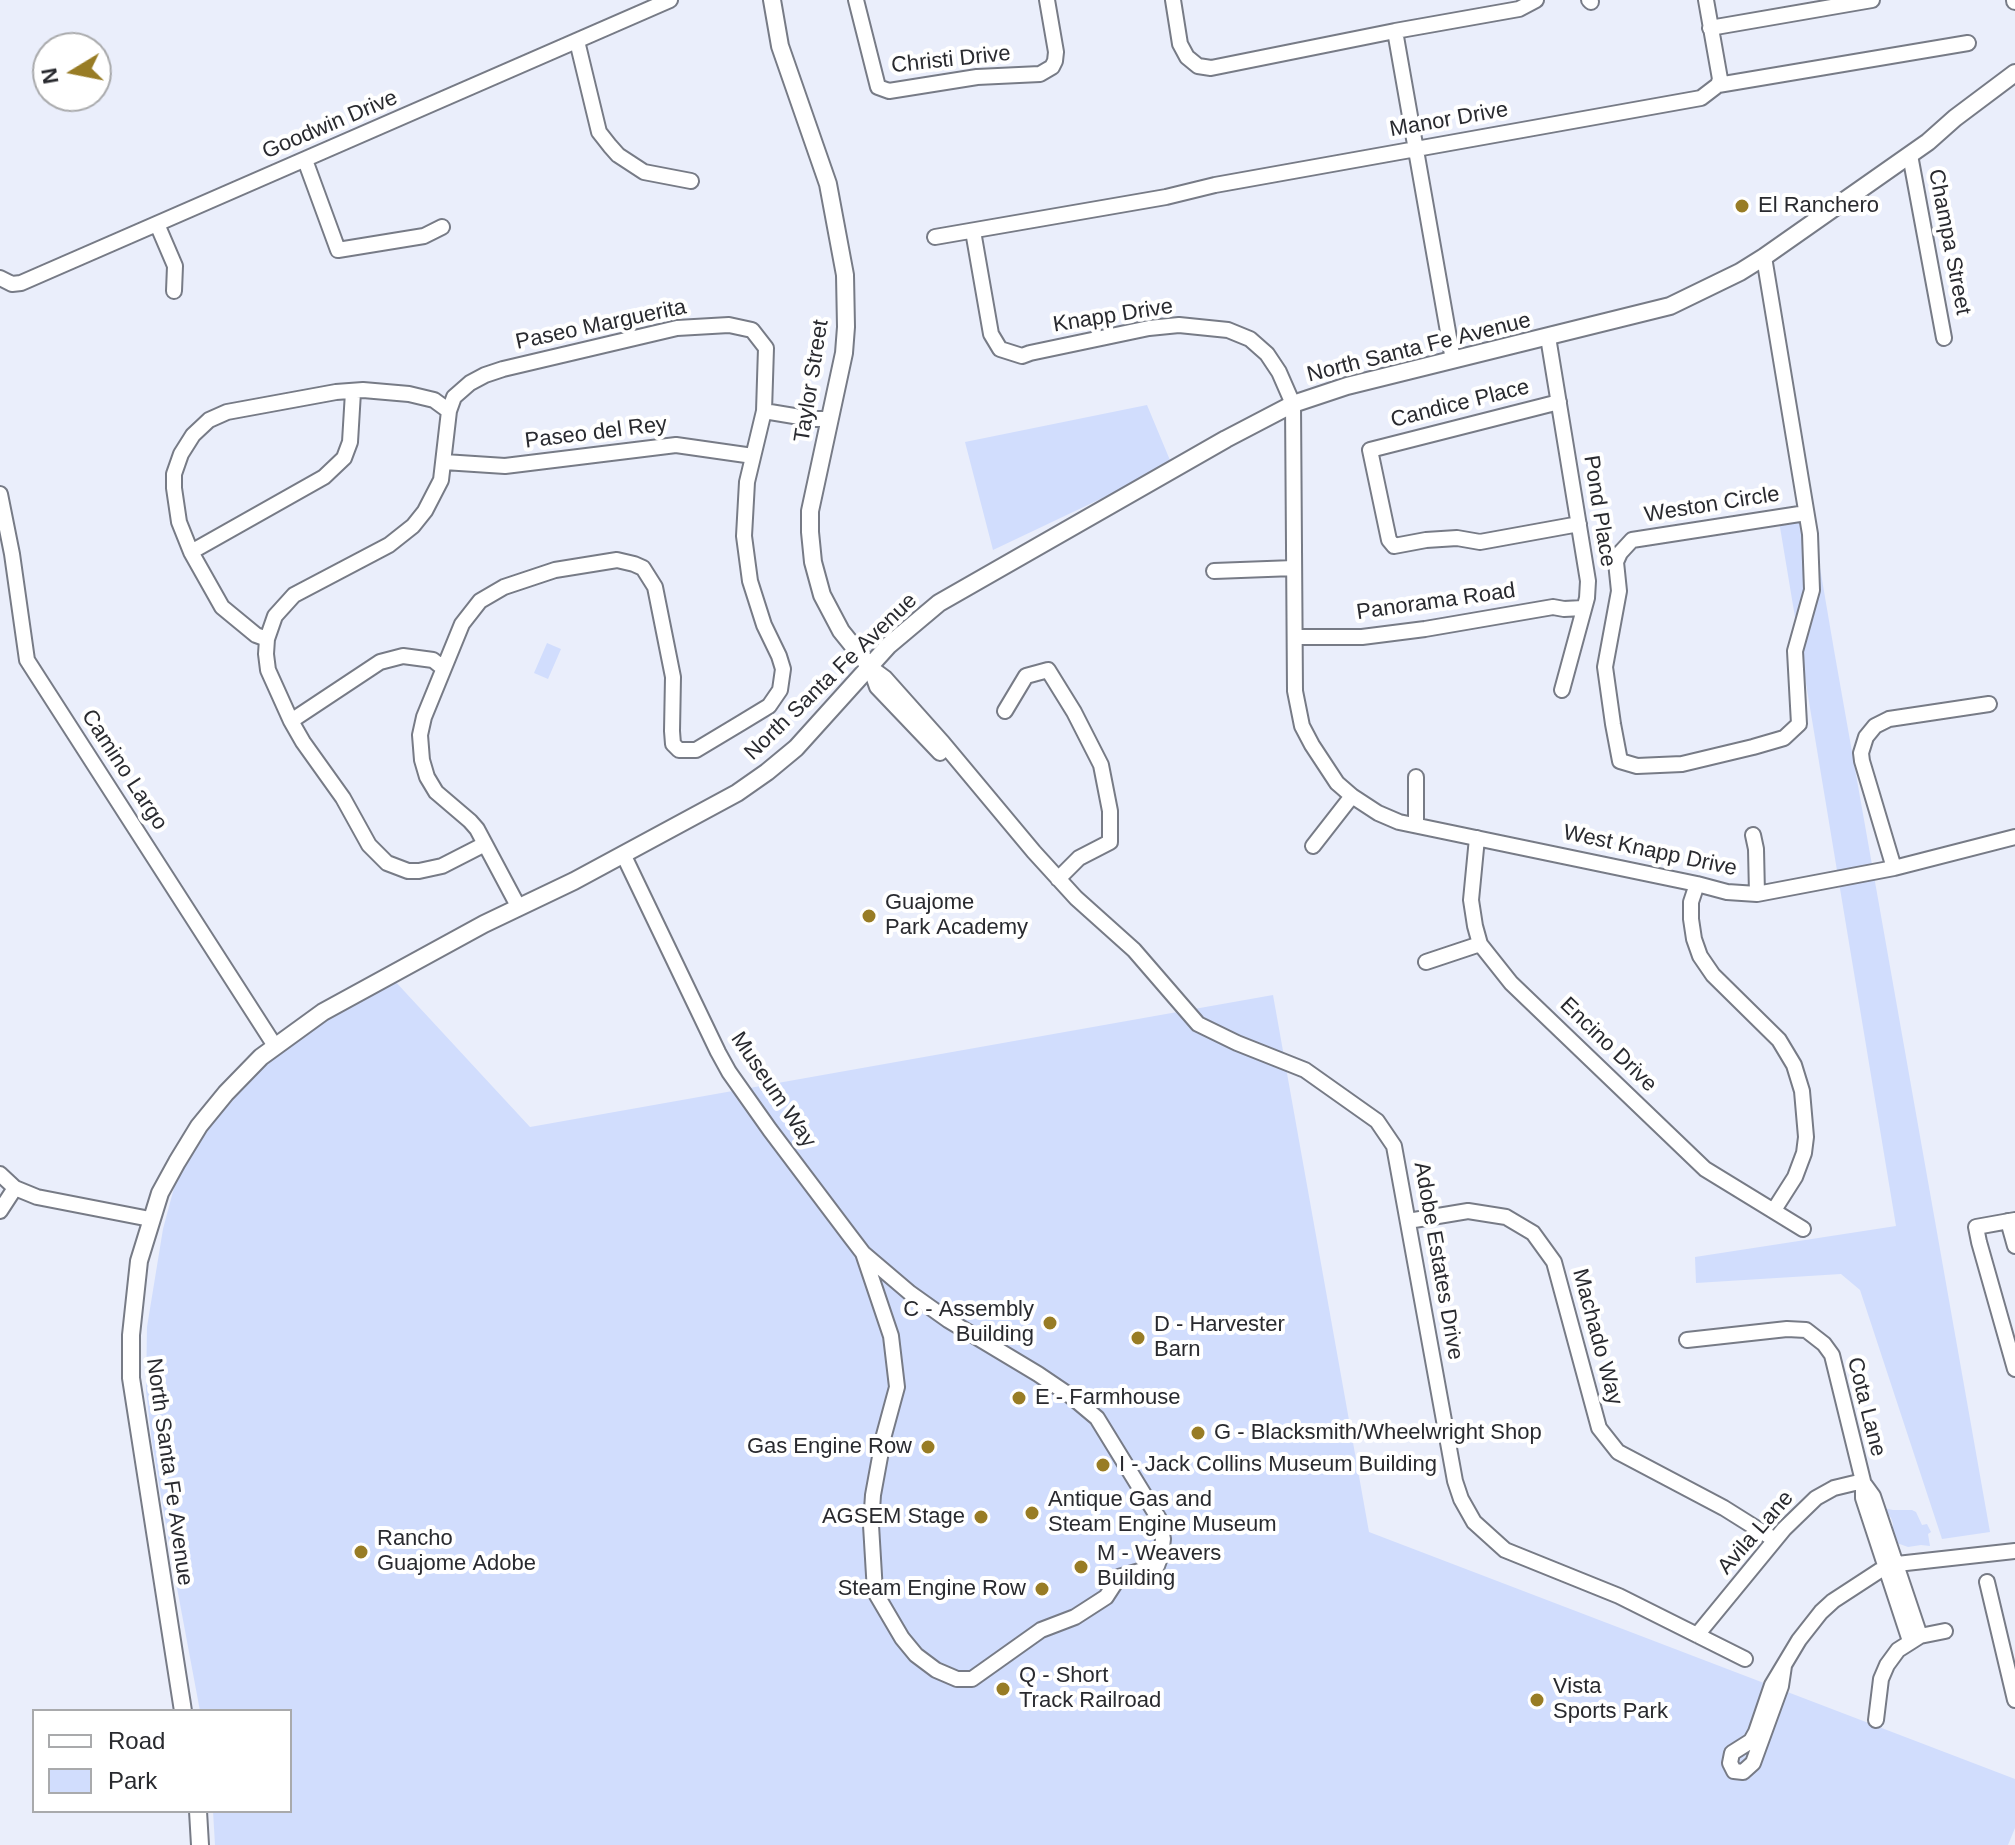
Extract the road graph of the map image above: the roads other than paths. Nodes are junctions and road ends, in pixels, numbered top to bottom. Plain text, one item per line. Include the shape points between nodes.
1 (670, 0) edge
2 (772, 0) edge
3 (856, 0) edge
4 (1047, 0) edge
5 (1173, 0) edge
6 (1536, 0) edge
7 (1706, 0) edge
8 (1872, 0) edge
9 (1710, 28) junction
10 (1395, 31) junction
11 (577, 41) junction
12 (1968, 43) dead end
13 (2015, 73) edge
14 (1718, 85) junction
15 (1416, 148) junction
16 (1910, 155) junction
17 (305, 160) junction
18 (691, 181) dead end
19 (157, 224) junction
20 (442, 227) dead end
21 (973, 231) junction
22 (935, 237) dead end
23 (1764, 257) junction
24 (3, 280) edge
25 (174, 291) dead end
26 (1548, 337) junction
27 (1944, 338) dead end
28 (1453, 360) junction
29 (353, 392) junction
30 (1559, 402) junction
31 (1293, 404) junction
32 (449, 411) junction
33 (764, 411) junction
34 (830, 419) junction
35 (753, 456) junction
36 (444, 462) junction
37 (0, 494) edge
38 (1806, 513) junction
39 (1579, 524) junction
40 (191, 552) junction
41 (1294, 568) junction
42 (1214, 571) dead end
43 (1583, 608) junction
44 (1295, 637) junction
45 (267, 639) junction
46 (870, 667) junction
47 (443, 668) junction
48 (1562, 690) dead end
49 (1989, 704) dead end
50 (1005, 711) dead end
51 (291, 721) junction
52 (1416, 777) dead end
53 (1352, 796) junction
54 (1416, 825) junction
55 (1753, 835) dead end
56 (2015, 837) edge
57 (1477, 838) junction
58 (485, 844) junction
59 (1313, 846) dead end
60 (623, 854) junction
61 (1894, 868) junction
62 (1058, 879) junction
63 (1697, 884) junction
64 (1757, 894) junction
65 (518, 906) junction
66 (1480, 944) junction
67 (1426, 962) dead end
68 (275, 1046) junction
69 (0, 1174) edge
70 (15, 1188) junction
71 (1774, 1210) junction
72 (0, 1211) edge
73 (150, 1219) junction
74 (1408, 1221) junction
75 (2011, 1221) edge
76 (1803, 1229) dead end
77 (2015, 1246) edge
78 (863, 1253) junction
79 (1687, 1340) dead end
80 (2015, 1369) edge
81 (1863, 1481) junction
82 (1775, 1540) junction
83 (2015, 1551) edge
84 (1891, 1567) junction
85 (1987, 1582) dead end
86 (1945, 1631) dead end
87 (1697, 1635) junction
88 (1915, 1638) junction
89 (2009, 1644) edge
90 (1745, 1659) dead end
91 (1784, 1666) junction
92 (2015, 1700) edge
93 (183, 1709) edge
94 (1876, 1720) dead end
95 (198, 1813) edge
96 (200, 1845) edge

1 - 11 street, Goodwin Drive
2 - 34 main road, Taylor Street via 780,46 828,184 845,275 844,353
3 - 4 street, Christi Drive via 878,87 889,91 977,77 1040,74 1052,67 1056,52
5 - 10 street via 1187,57 1211,68
6 - 10 street via 1519,9
7 - 9 street
8 - 9 street
9 - 14 street
10 - 15 street
11 - 17 street, Goodwin Drive
11 - 18 street via 599,132 610,146 644,172
12 - 14 street, Manor Drive
13 - 16 main road, North Santa Fe Avenue
14 - 15 street, Manor Drive via 1701,98
15 - 21 street, Manor Drive
15 - 28 street
16 - 23 main road, North Santa Fe Avenue
16 - 27 street, Champa Street
17 - 19 street, Goodwin Drive
17 - 20 street via 338,250 424,236
19 - 24 street, Goodwin Drive via 21,283
19 - 25 street via 175,266
21 - 22 street, Manor Drive
21 - 31 street, Knapp Drive via 991,334 1000,349 1022,356 1179,325 1228,330 1267,354
23 - 26 main road, North Santa Fe Avenue via 1670,306
23 - 38 street, Weston Circle
26 - 28 main road, North Santa Fe Avenue
26 - 30 street, Pond Place
28 - 31 main road, North Santa Fe Avenue
29 - 32 street via 412,394
29 - 40 street via 344,458 324,477
29 - 40 street via 227,412 193,435 174,474 179,522
30 - 39 street, Pond Place
30 - 39 street, Candice Place via 1370,450 1394,546 1457,538 1480,542
31 - 41 street, West Knapp Drive
31 - 46 main road, North Santa Fe Avenue via 939,603
32 - 33 street, Paseo Marguerita via 454,397 470,383 503,369 677,328 729,325 752,330 766,348
32 - 36 street
33 - 34 street
33 - 35 street, Paseo Marguerita
34 - 46 main road, Taylor Street via 810,511 813,562 822,595 841,631
35 - 36 street, Paseo del Rey via 676,445 505,466
35 - 47 street, Paseo Marguerita via 744,536 750,581 783,669 780,690 769,706 696,750 679,750 673,744 673,677 655,587 643,568 617,560 555,570 480,601 462,624
36 - 45 street via 441,480 413,526 389,545 294,595 275,616
37 - 68 street, Camino Largo via 27,660
38 - 38 street, Weston Circle via 1632,540 1620,553 1605,667 1620,761 1637,766 1682,764 1784,738 1799,724 1795,651 1812,590
39 - 43 street, Pond Place via 1588,581
40 - 45 street via 222,607
41 - 42 street
41 - 44 street, West Knapp Drive
43 - 44 street, Panorama Road via 1553,607 1362,637
43 - 48 street, Pond Place
44 - 53 street, West Knapp Drive via 1295,691 1302,726 1337,783
45 - 51 street via 268,670
46 - 60 main road, North Santa Fe Avenue via 815,729 767,772
46 - 62 street, Adobe Estates Drive via 877,687 971,786 988,796
47 - 51 street via 433,660 403,656 380,662
47 - 58 street, Paseo Marguerita via 424,717 422,760 436,792 470,821
49 - 61 street via 1889,719 1866,737 1862,761
50 - 62 street via 1026,676 1048,670 1101,765 1110,842 1079,858
51 - 58 street via 369,845 387,863 419,871 442,866
52 - 54 street
53 - 54 street, West Knapp Drive via 1378,813
53 - 59 street
54 - 57 street, West Knapp Drive
55 - 64 street
56 - 61 street, West Knapp Drive
57 - 63 street, West Knapp Drive
57 - 66 street, Encino Drive via 1471,900
58 - 65 street, Paseo Marguerita
60 - 65 main road, North Santa Fe Avenue
60 - 78 street, Museum Way via 729,1072
61 - 64 street, West Knapp Drive
62 - 74 street, Adobe Estates Drive via 1134,950 1198,1024 1305,1070 1377,1121 1394,1146
63 - 64 street, West Knapp Drive
63 - 71 street via 1691,919 1700,956 1779,1040 1802,1091 1804,1153
65 - 68 main road, North Santa Fe Avenue via 323,1012
66 - 67 street
66 - 71 street, Encino Drive via 1511,983 1705,1169
68 - 73 main road, North Santa Fe Avenue via 199,1126
69 - 70 street
70 - 72 street
70 - 73 street
71 - 76 street, Encino Drive
73 - 93 main road, North Santa Fe Avenue via 139,1261 131,1378
74 - 82 street, Machado Way via 1468,1211 1506,1217 1533,1233 1554,1262 1599,1428 1618,1452
74 - 87 street, Adobe Estates Drive via 1455,1481 1468,1513 1505,1550 1619,1596
75 - 77 street
75 - 80 street via 1976,1227
78 - 78 street, Museum Way via 948,1320 1038,1374 1097,1418 1159,1519 1163,1539 1157,1566 1119,1577 1106,1597 1041,1630 972,1679 957,1679 916,1655 875,1592 873,1495 897,1387 891,1336
79 - 81 street, Cota Lane via 1787,1329 1806,1330 1816,1338 1832,1355
81 - 82 street, Avila Lane via 1816,1498
81 - 84 street, Cota Lane via 1873,1496
82 - 87 street, Avila Lane
83 - 84 street
84 - 88 street, Cota Lane
84 - 91 street via 1821,1612
85 - 89 street
86 - 88 street
87 - 90 street, Adobe Estates Drive
88 - 94 street via 1898,1650 1881,1679
89 - 92 street
91 - 91 street via 1751,1741 1732,1753 1734,1771 1743,1772 1753,1763
95 - 96 main road

